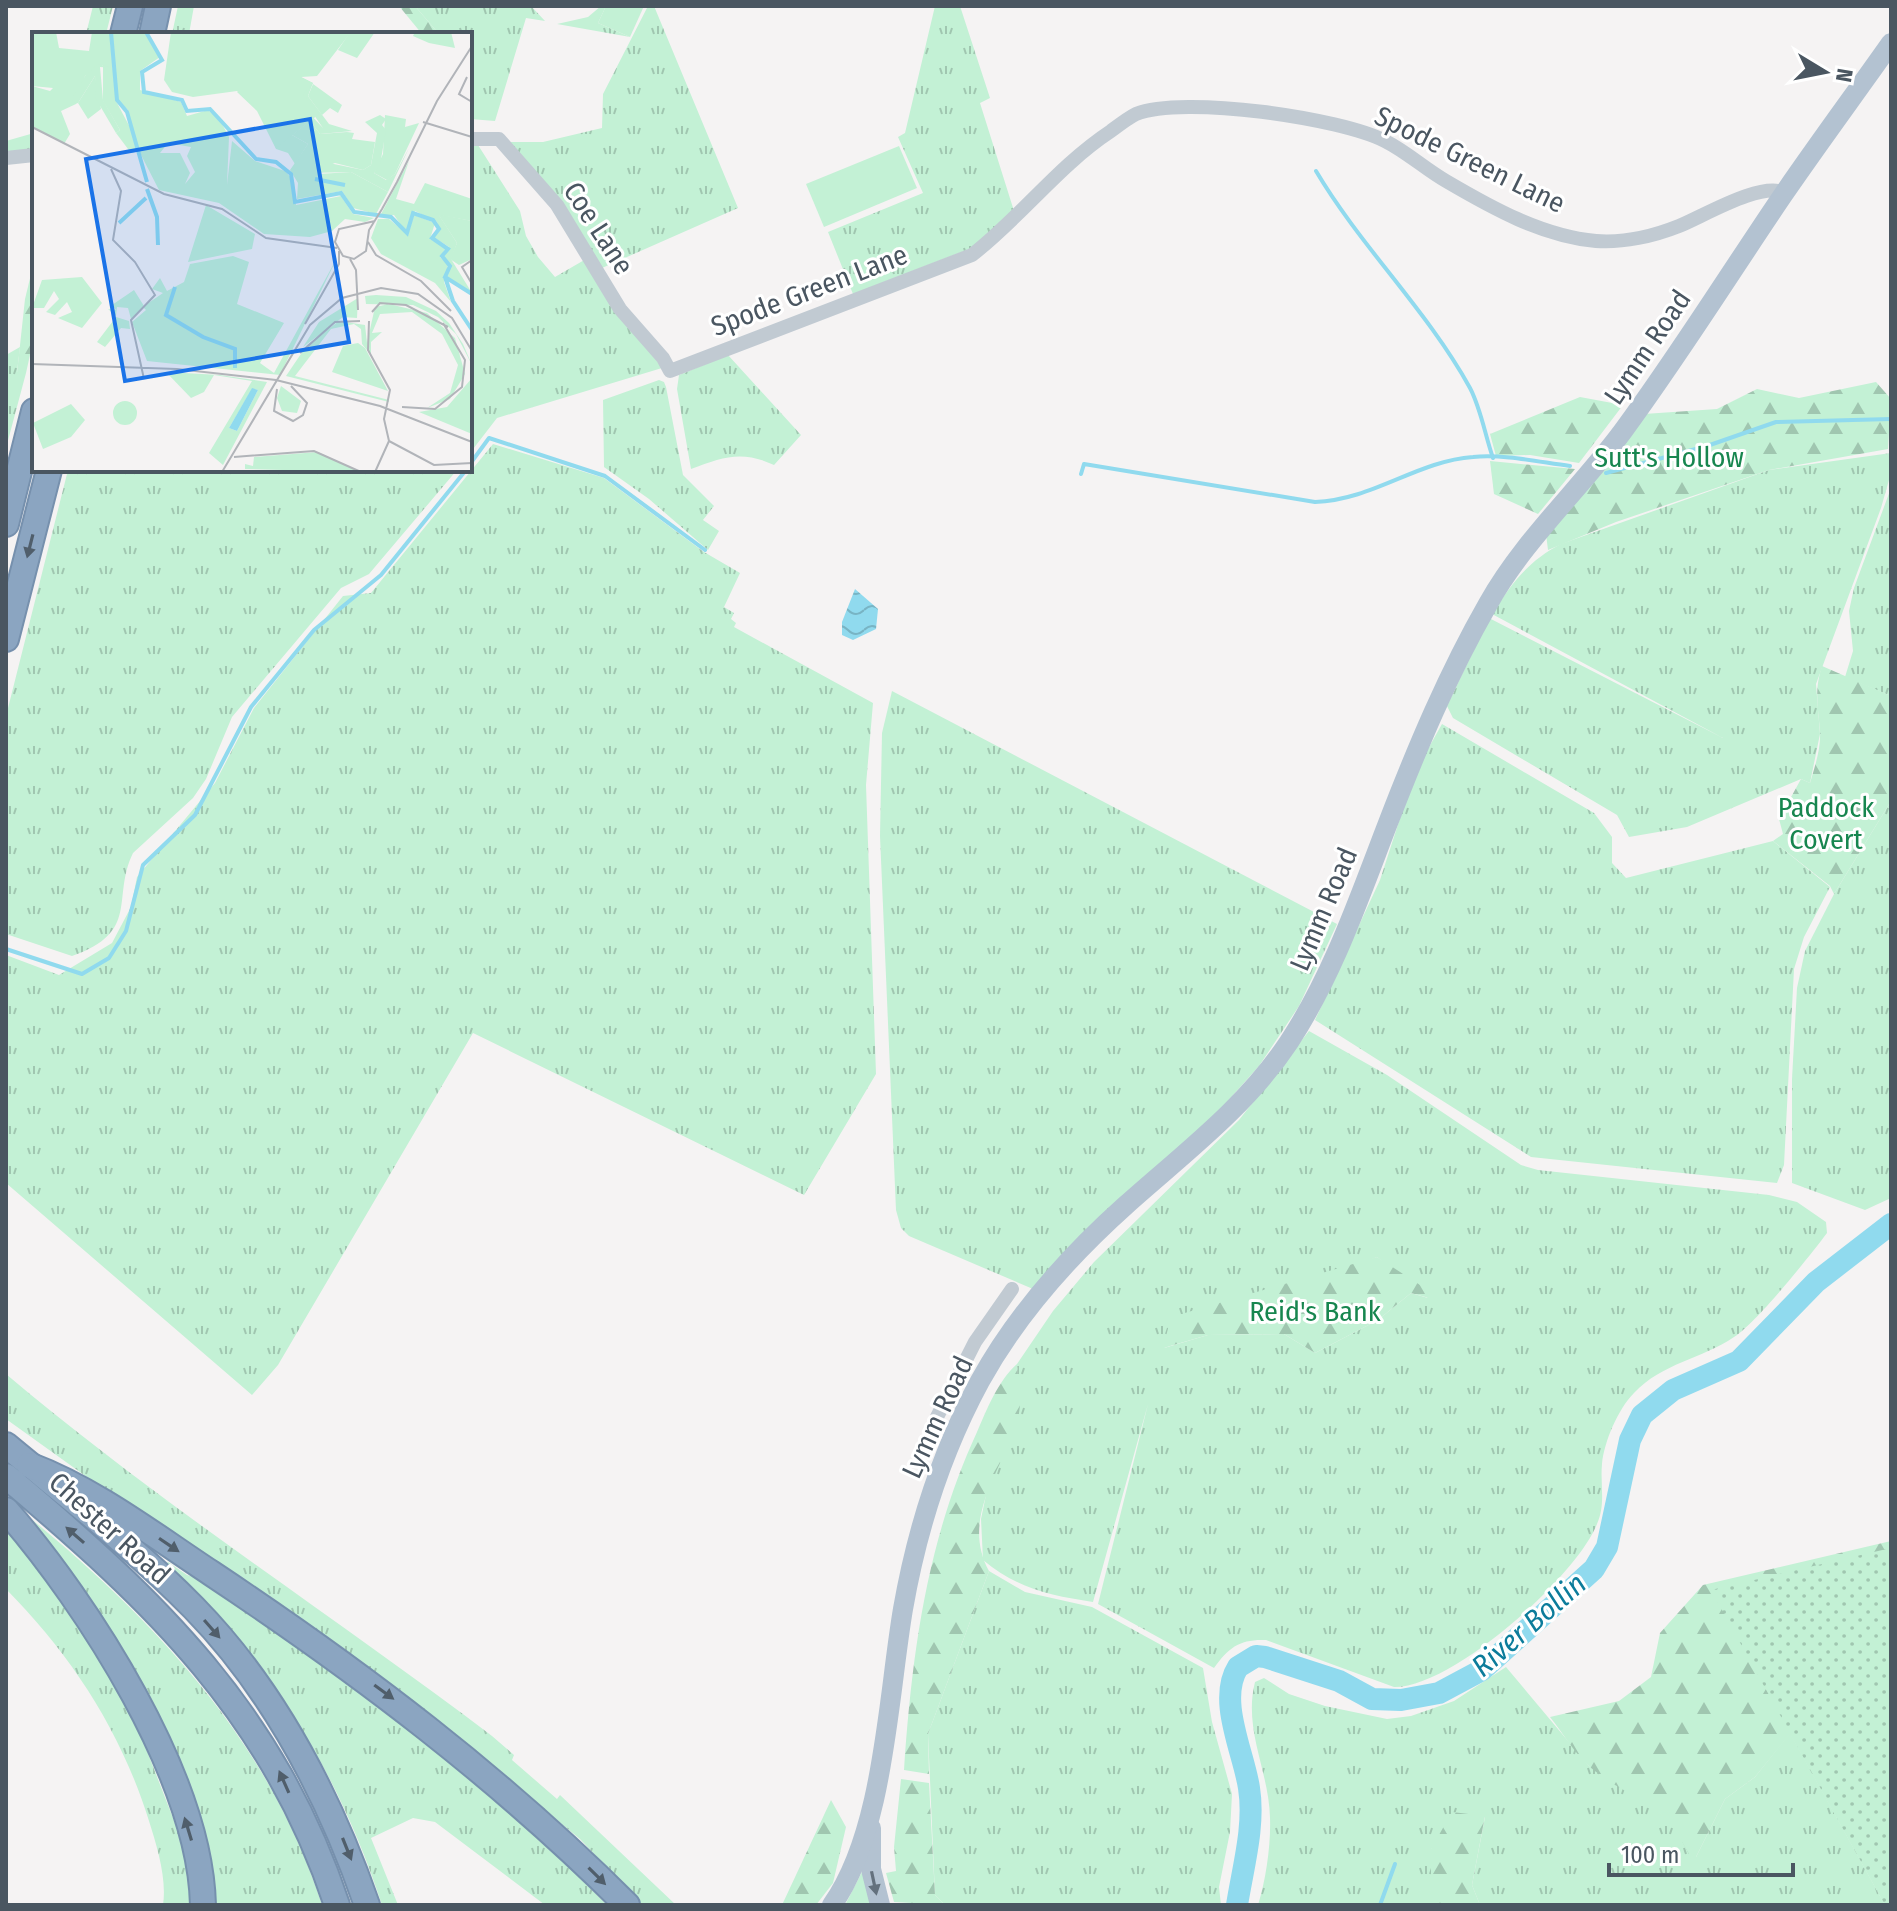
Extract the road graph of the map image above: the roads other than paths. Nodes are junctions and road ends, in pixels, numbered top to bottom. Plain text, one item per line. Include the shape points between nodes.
1 (130, 6) edge
2 (158, 6) edge
3 (124, 32) edge
4 (152, 32) edge
5 (1891, 43) edge
6 (472, 139) edge
7 (32, 155) edge
8 (6, 158) edge
9 (1785, 193) junction
10 (670, 371) joint
11 (32, 419) edge
12 (48, 472) edge
13 (6, 524) edge
14 (6, 639) edge
15 (1012, 1289) dead end
16 (937, 1417) dead end
17 (6, 1445) edge
18 (29, 1465) junction
19 (6, 1476) edge
20 (6, 1510) edge
21 (872, 1804) junction
22 (203, 1905) edge
23 (337, 1905) edge
24 (367, 1905) edge
25 (627, 1905) edge
26 (832, 1905) edge
27 (880, 1905) edge

1 - 3 highway
2 - 4 highway
5 - 9 main road, Lymm Road
6 - 10 street, Coe Lane via 499,139 557,205 620,309
7 - 8 street
9 - 10 street, Spode Green Lane via 1775,188 1760,191 1649,235 1578,238 1539,229 1376,138 1258,111 1184,105 1136,114 1073,157 972,255
9 - 21 main road, Lymm Road via 1623,431 1493,595 1406,777 1335,959 1285,1048 1212,1130 1059,1270 983,1376 944,1458 919,1534
11 - 13 highway
12 -> 14 highway
15 - 16 street via 975,1342
17 - 18 highway, Chester Road
18 -> 24 highway, Chester Road via 159,1575 237,1658 323,1794
18 -> 25 highway via 67,1479 118,1511 390,1696 568,1846
23 -> 19 highway, Chester Road via 277,1767 221,1683 109,1564
22 -> 20 highway via 187,1824 137,1705 91,1623
21 - 26 main road, Lymm Road via 847,1881
21 -> 27 main road, Lymm Road via 871,1869

